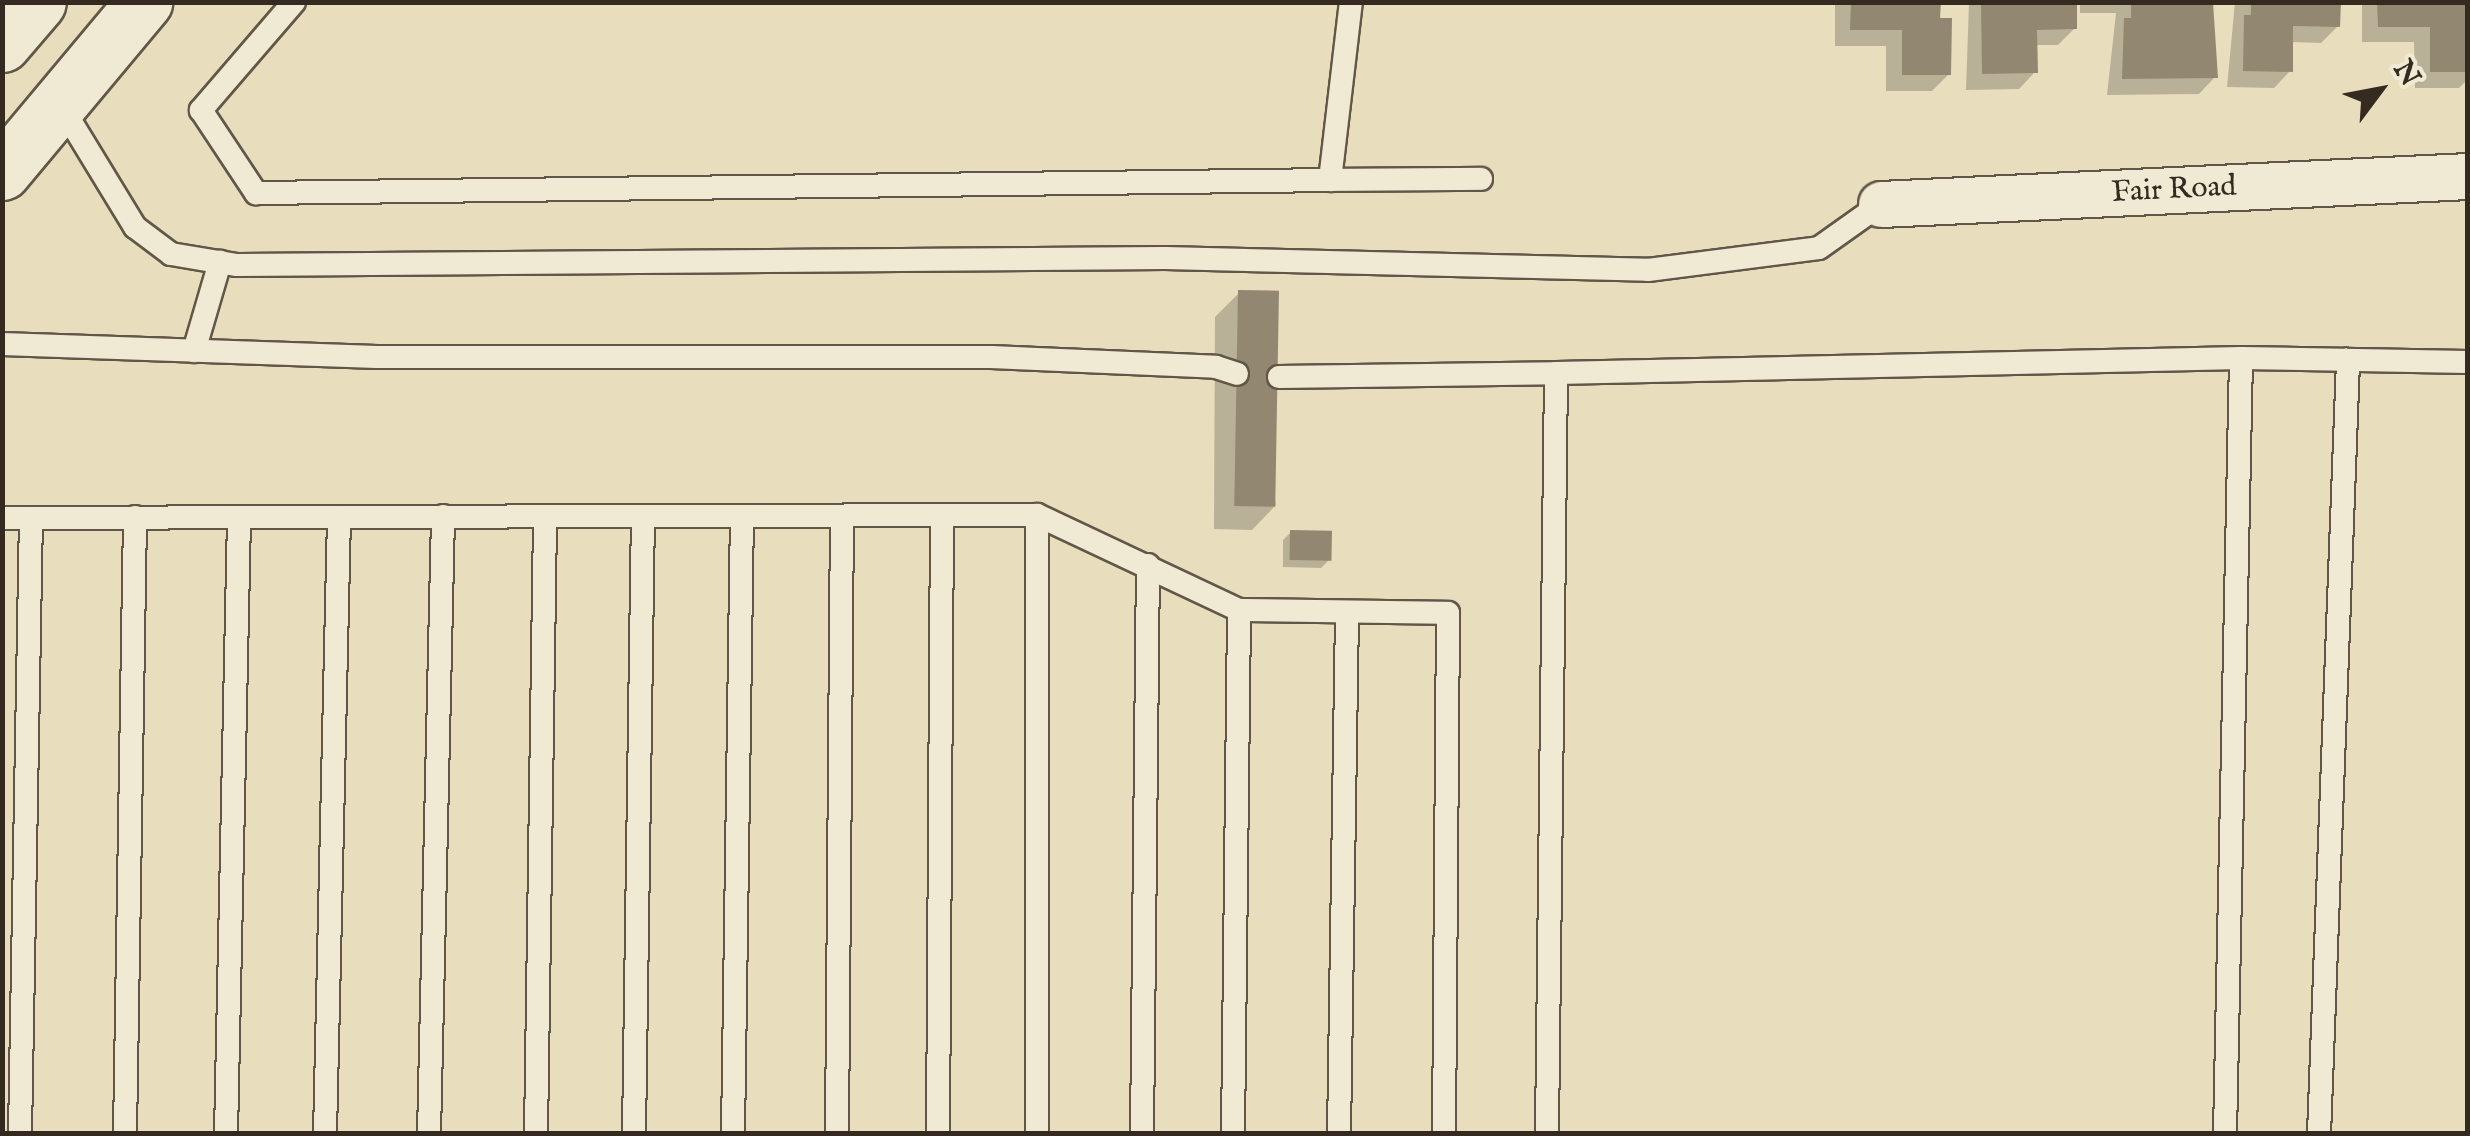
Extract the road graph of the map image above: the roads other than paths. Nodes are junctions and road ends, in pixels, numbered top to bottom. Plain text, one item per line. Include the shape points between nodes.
1 (38, 2) edge
2 (144, 2) edge
3 (294, 2) edge
4 (1351, 2) edge
5 (2, 44) edge
6 (60, 104) junction
7 (2, 172) edge
8 (2468, 176) edge
9 (1481, 179) dead end
10 (1330, 180) junction
11 (1881, 204) joint
12 (220, 262) junction
13 (2, 344) edge
14 (194, 350) junction
15 (2241, 358) junction
16 (2348, 360) junction
17 (2468, 362) edge
18 (1556, 373) junction
19 (1237, 374) dead end
20 (1279, 377) dead end
21 (1037, 515) junction
22 (443, 516) junction
23 (545, 516) junction
24 (643, 516) junction
25 (742, 516) junction
26 (842, 516) junction
27 (942, 516) junction
28 (135, 517) junction
29 (238, 517) junction
30 (339, 517) junction
31 (2, 518) edge
32 (31, 518) junction
33 (1148, 565) junction
34 (1239, 610) junction
35 (1347, 612) junction
36 (20, 1134) edge
37 (126, 1134) edge
38 (226, 1134) edge
39 (325, 1134) edge
40 (429, 1134) edge
41 (536, 1134) edge
42 (634, 1134) edge
43 (732, 1134) edge
44 (836, 1134) edge
45 (938, 1134) edge
46 (1036, 1134) edge
47 (1142, 1134) edge
48 (1233, 1134) edge
49 (1340, 1134) edge
50 (1444, 1134) edge
51 (1547, 1134) edge
52 (2224, 1134) edge
53 (2319, 1134) edge

1 - 5 main road
2 - 6 main road
3 - 10 lane via 202,110 256,193
4 - 10 lane
6 - 7 main road
6 - 12 lane via 135,228 172,254
8 - 11 street, Fair Road
9 - 10 lane
11 - 12 lane via 1819,248 1785,258 1648,270 1165,258
12 - 14 lane
13 - 14 lane
14 - 19 lane via 377,357 991,357 1216,367
15 - 16 lane
15 - 18 lane
15 - 52 lane
16 - 17 lane
16 - 53 lane
18 - 20 lane
18 - 51 lane
21 - 27 lane
21 - 33 lane
21 - 46 lane
22 - 23 lane
22 - 30 lane
22 - 40 lane
23 - 24 lane
23 - 41 lane
24 - 25 lane
24 - 42 lane
25 - 26 lane
25 - 43 lane
26 - 27 lane
26 - 44 lane
27 - 45 lane
28 - 29 lane
28 - 32 lane
28 - 37 lane
29 - 30 lane
29 - 38 lane
30 - 39 lane
31 - 32 lane
32 - 36 lane
33 - 34 lane
33 - 47 lane
34 - 35 lane
34 - 48 lane
35 - 49 lane
35 - 50 lane via 1448,613

